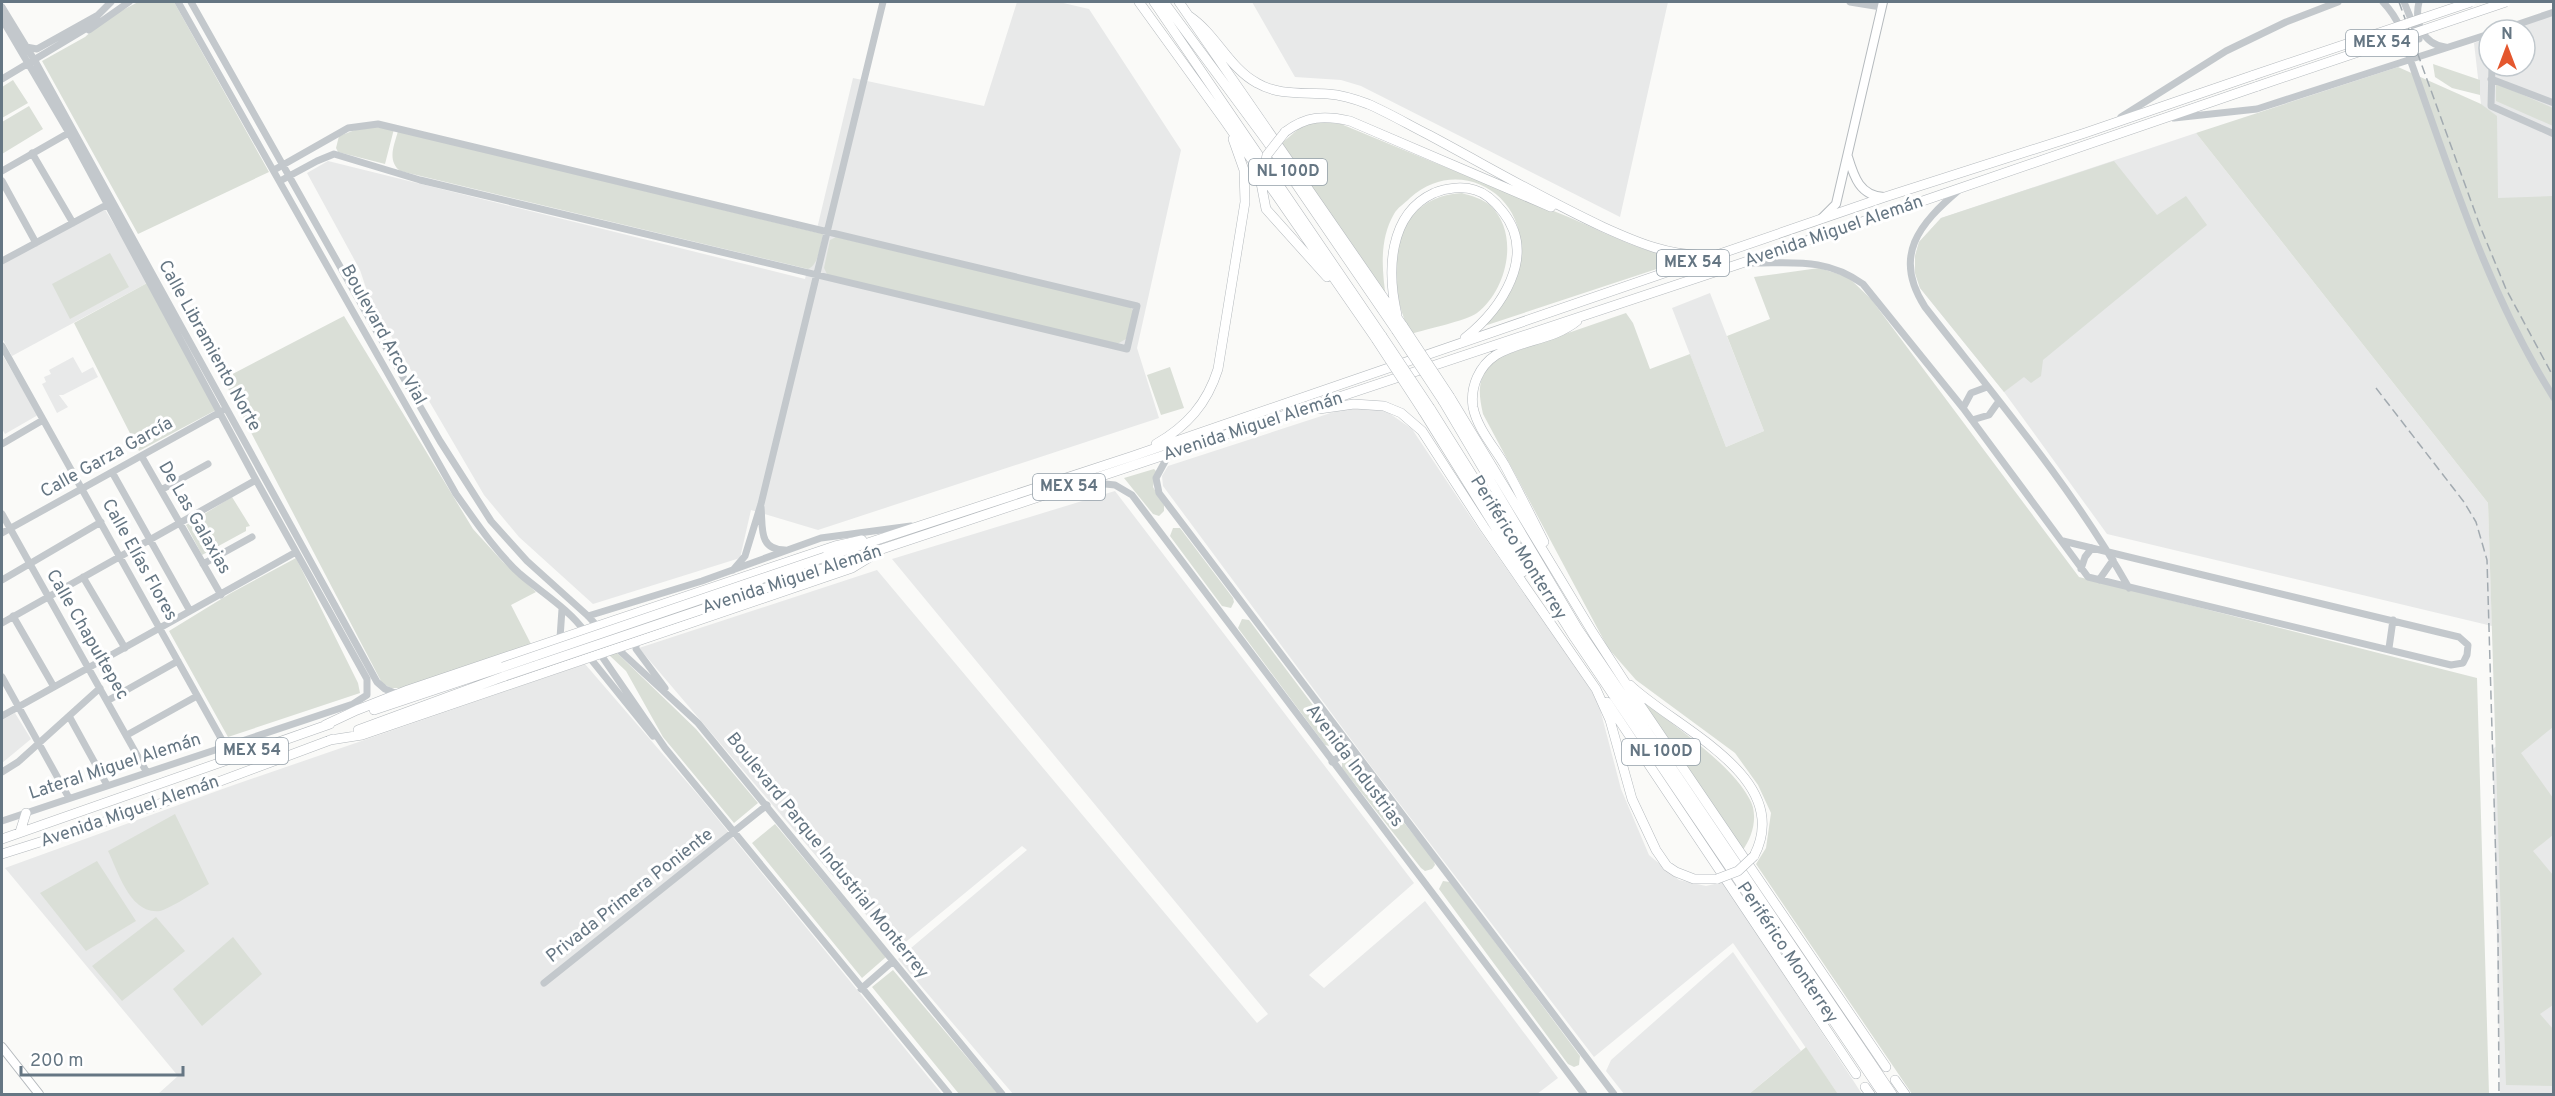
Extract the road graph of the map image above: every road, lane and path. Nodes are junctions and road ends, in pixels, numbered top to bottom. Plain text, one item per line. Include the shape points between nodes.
1 (129, 2) edge
2 (178, 2) edge
3 (191, 2) edge
4 (883, 2) edge
5 (1139, 2) edge
6 (1154, 2) edge
7 (1164, 2) edge
8 (1179, 2) edge
9 (1850, 2) edge
10 (2338, 2) edge
11 (2383, 2) edge
12 (2404, 2) edge
13 (2418, 2) edge
14 (2471, 2) edge
15 (2506, 2) edge
16 (109, 4) edge
17 (1882, 4) edge
18 (2, 8) edge
19 (2553, 12) edge
20 (98, 15) junction
21 (1189, 16) junction
22 (2536, 18) edge
23 (2, 20) edge
24 (2477, 38) edge
25 (2419, 39) dead end
26 (26, 47) junction
27 (2447, 47) junction
28 (2410, 58) junction
29 (32, 62) junction
30 (2, 79) edge
31 (2492, 79) joint
32 (2553, 103) edge
33 (1213, 107) junction
34 (2157, 121) junction
35 (71, 132) junction
36 (2085, 133) junction
37 (2553, 134) edge
38 (32, 153) junction
39 (1848, 157) junction
40 (283, 164) junction
41 (274, 170) junction
42 (2, 171) edge
43 (290, 175) junction
44 (2, 181) edge
45 (280, 181) junction
46 (1959, 190) junction
47 (1885, 198) junction
48 (110, 203) junction
49 (1565, 209) junction
50 (1818, 221) junction
51 (73, 223) junction
52 (827, 232) junction
53 (36, 243) junction
54 (1719, 255) junction
55 (2, 261) edge
56 (1742, 263) junction
57 (816, 276) junction
58 (1348, 298) junction
59 (1583, 316) junction
60 (373, 325) junction
61 (1399, 325) junction
62 (363, 330) junction
63 (1379, 338) junction
64 (1459, 343) junction
65 (2, 350) edge
66 (1987, 387) junction
67 (2553, 398) edge
68 (1447, 399) junction
69 (1999, 401) junction
70 (1311, 408) junction
71 (1963, 408) junction
72 (223, 410) junction
73 (1427, 410) junction
74 (43, 420) junction
75 (1972, 420) junction
76 (2, 444) edge
77 (1169, 454) junction
78 (1133, 456) junction
79 (142, 457) junction
80 (208, 464) dead end
81 (112, 472) junction
82 (255, 480) junction
83 (1084, 482) junction
84 (82, 488) junction
85 (161, 490) junction
86 (268, 494) junction
87 (761, 504) junction
88 (2, 514) edge
89 (100, 522) junction
90 (179, 523) junction
91 (922, 526) junction
92 (9, 529) junction
93 (2, 533) edge
94 (891, 536) junction
95 (252, 537) dead end
96 (149, 540) junction
97 (2063, 541) junction
98 (793, 548) junction
99 (2092, 548) junction
100 (879, 550) junction
101 (296, 552) junction
102 (119, 556) junction
103 (2112, 556) junction
104 (827, 562) junction
105 (30, 564) junction
106 (203, 564) junction
107 (2081, 569) junction
108 (733, 570) junction
109 (83, 577) junction
110 (2, 580) edge
111 (2099, 580) junction
112 (702, 581) junction
113 (2130, 588) junction
114 (1567, 590) junction
115 (220, 595) junction
116 (48, 597) junction
117 (681, 598) junction
118 (562, 609) junction
119 (190, 611) junction
120 (629, 614) junction
121 (13, 616) junction
122 (588, 616) junction
123 (2393, 620) junction
124 (2, 623) edge
125 (598, 625) junction
126 (1554, 626) junction
127 (161, 628) junction
128 (583, 630) junction
129 (560, 638) junction
130 (637, 640) junction
131 (617, 647) junction
132 (125, 648) junction
133 (2389, 648) junction
134 (600, 653) junction
135 (590, 658) junction
136 (178, 661) junction
137 (573, 664) junction
138 (89, 667) junction
139 (1617, 669) junction
140 (504, 671) junction
141 (2, 677) edge
142 (54, 687) junction
143 (100, 688) junction
144 (369, 688) joint
145 (1596, 689) junction
146 (408, 690) junction
147 (395, 693) junction
148 (197, 696) junction
149 (107, 701) junction
150 (19, 706) junction
151 (681, 706) junction
152 (333, 711) junction
153 (2, 716) edge
154 (69, 716) junction
155 (325, 725) junction
156 (127, 735) junction
157 (330, 740) junction
158 (38, 744) junction
159 (226, 746) junction
160 (665, 748) junction
161 (1351, 748) junction
162 (232, 758) junction
163 (1332, 762) junction
164 (146, 771) junction
165 (2, 772) edge
166 (107, 785) junction
167 (69, 798) junction
168 (767, 805) junction
169 (26, 813) junction
170 (2, 821) edge
171 (20, 832) junction
172 (735, 832) junction
173 (2, 839) edge
174 (2, 854) edge
175 (892, 962) junction
176 (544, 983) dead end
177 (861, 989) junction
178 (2, 1047) edge
179 (2, 1054) edge
180 (1886, 1067) dead end
181 (1856, 1074) dead end
182 (1895, 1080) dead end
183 (37, 1095) edge
184 (949, 1095) edge
185 (1002, 1095) edge
186 (1584, 1095) edge
187 (1614, 1095) edge
188 (1883, 1095) edge
189 (1893, 1095) edge
190 (1905, 1095) edge

1 - 29 street
2 - 41 street, Boulevard Arco Vial
3 - 40 street, Boulevard Arco Vial
4 - 52 street
5 - 33 highway
6 - 63 highway, Periférico Monterrey / NL 100D
7 - 61 highway, Periférico Monterrey / NL 100D
8 - 21 highway
9 - 17 street
10 - 36 street via 2226,51 2144,105
11 - 28 street via 2400,24
12 - 25 street
13 - 27 street via 2424,35 2434,44
14 - 36 highway, Avenida Miguel Alemán / MEX 54, bridge
15 - 34 highway, Avenida Miguel Alemán / MEX 54, bridge
16 - 20 street
17 - 39 main road
18 - 26 street, Calle Libramiento Norte
19 - 22 street
20 - 26 street via 38,49
20 - 29 street via 87,28
21 - 49 highway via 1258,84 1286,93 1342,96 1376,108
21 - 61 highway
23 - 29 street, Calle Libramiento Norte
24 - 27 street
26 - 29 street, Calle Libramiento Norte
27 - 28 street
28 - 34 street via 2257,109
28 - 67 street via 2487,270
29 - 30 street
29 - 35 street, Calle Libramiento Norte
31 - 32 street
31 - 37 street via 2491,106
33 - 58 highway
33 - 78 highway via 1238,150 1245,180 1244,213 1218,369 1210,393 1190,419 1174,433
34 - 46 highway, Avenida Miguel Alemán / MEX 54
35 - 38 street
35 - 48 street, Calle Libramiento Norte
36 - 47 highway, Avenida Miguel Alemán / MEX 54
38 - 42 street
38 - 51 street
39 - 47 main road via 1859,186 1871,195
39 - 50 main road via 1836,204
40 - 41 street
40 - 43 street, Boulevard Arco Vial
40 - 52 street via 348,128 378,124
41 - 45 street, Boulevard Arco Vial
43 - 45 street
43 - 57 street via 338,155 420,180
43 - 60 street, Boulevard Arco Vial
44 - 53 street
45 - 62 street, Boulevard Arco Vial
46 - 56 highway, Avenida Miguel Alemán / MEX 54
46 - 66 street via 1916,236 1909,270 1924,307
47 - 50 highway, Avenida Miguel Alemán / MEX 54
48 - 51 street
48 - 72 street, Calle Libramiento Norte
49 - 54 highway via 1662,250 1691,256
49 - 58 highway, bridge via 1548,206 1350,121 1310,118 1285,132 1268,155 1261,183 1266,209
50 - 54 highway, Avenida Miguel Alemán / MEX 54
51 - 53 street
52 - 57 street
52 - 57 street via 1137,306 1126,349
53 - 55 street
54 - 64 highway, Avenida Miguel Alemán / MEX 54
56 - 59 highway, Avenida Miguel Alemán / MEX 54
56 - 71 street via 1818,264 1847,272 1875,296
57 - 87 street
58 - 63 highway
59 - 70 highway, Avenida Miguel Alemán / MEX 54
59 - 114 highway via 1562,330 1494,356 1477,378 1472,396 1478,423 1520,493
60 - 62 street
60 - 122 street, Boulevard Arco Vial via 491,521 527,561
61 - 64 highway via 1391,261 1409,213 1436,192 1454,188 1476,190 1492,200 1511,223 1516,233 1517,254 1504,296
61 - 68 highway, Periférico Monterrey / NL 100D, bridge
62 - 118 street, Boulevard Arco Vial via 456,494 488,539
63 - 73 highway, Periférico Monterrey / NL 100D, bridge
64 - 78 highway, Avenida Miguel Alemán / MEX 54
65 - 74 street, Calle Elías Flores
66 - 69 street
66 - 71 street via 1971,393
68 - 114 highway
68 - 189 highway, Periférico Monterrey / NL 100D via 1578,629
69 - 75 street via 1989,415
69 - 103 street
70 - 77 highway, Avenida Miguel Alemán / MEX 54
70 - 126 highway via 1374,404 1401,413 1416,424
71 - 75 street
72 - 79 street, Calle Garza García
72 - 82 street, Calle Libramiento Norte
72 - 86 street, Calle Libramiento Norte
73 - 126 highway
73 - 188 highway, Periférico Monterrey / NL 100D via 1574,638
74 - 76 street
74 - 84 street, Calle Elías Flores
75 - 97 street
77 - 83 highway, Avenida Miguel Alemán / MEX 54
77 - 161 street, Avenida Industrias via 1156,478 1159,493
78 - 91 highway, Avenida Miguel Alemán / MEX 54
79 - 81 street, Calle Garza García
79 - 85 street, De Las Galaxias
80 - 85 street
81 - 84 street, Calle Garza García
81 - 96 street
82 - 86 street, Calle Libramiento Norte
82 - 90 street
83 - 100 highway, Avenida Miguel Alemán / MEX 54
83 - 163 street, Avenida Industrias via 1115,485 1132,495
84 - 89 street, Calle Elías Flores
84 - 92 street, Calle Garza García
85 - 90 street, De Las Galaxias
86 - 101 street, Calle Libramiento Norte
86 - 147 street, Calle Libramiento Norte via 377,682
87 - 98 street via 766,542 777,549
87 - 108 street via 745,556
88 - 92 street, Calle Chapultepec
89 - 102 street, Calle Elías Flores
89 - 105 street
90 - 96 street
90 - 106 street, De Las Galaxias
91 - 94 highway, Avenida Miguel Alemán / MEX 54
91 - 98 street via 837,535
92 - 93 street, Calle Garza García
92 - 105 street, Calle Chapultepec
94 - 104 highway, Avenida Miguel Alemán / MEX 54
94 - 117 highway via 835,546
95 - 106 street
96 - 102 street
96 - 119 street
97 - 99 street
97 - 107 street
98 - 108 street
99 - 103 street
99 - 107 street
100 - 104 highway, Avenida Miguel Alemán / MEX 54
100 - 130 highway via 852,568
101 - 115 street
101 - 144 street, Calle Libramiento Norte
102 - 109 street
102 - 127 street, Calle Elías Flores
103 - 111 street
103 - 113 street
103 - 123 street
104 - 140 highway, Avenida Miguel Alemán / MEX 54, bridge
105 - 110 street
105 - 116 street, Calle Chapultepec
106 - 115 street, De Las Galaxias
107 - 111 street via 2088,577
108 - 112 street
109 - 116 street
109 - 132 street
111 - 113 street
112 - 117 street
112 - 122 street
113 - 133 street
114 - 139 highway
115 - 119 street
116 - 121 street
116 - 138 street, Calle Chapultepec
117 - 120 highway
118 - 128 street, Boulevard Arco Vial
118 - 129 street
119 - 127 street
120 - 125 highway
120 - 130 highway via 620,631 628,639
121 - 124 street
121 - 142 street
122 - 125 street, Boulevard Arco Vial
123 - 133 street
123 - 133 street via 2463,639 2468,655 2463,663 2451,665
125 - 128 highway
125 - 131 street, Boulevard Arco Vial
126 - 145 highway
127 - 132 street
127 - 136 street, Calle Elías Flores
128 - 129 highway
128 - 134 street, Boulevard Arco Vial
129 - 137 highway via 570,648
129 - 146 highway
130 - 131 highway
130 - 151 street via 636,649 642,659
131 - 134 highway
131 - 151 street, Boulevard Parque Industrial Monterrey
132 - 138 street
134 - 135 highway
134 - 160 street
135 - 137 highway
135 - 160 street
136 - 148 street, Calle Elías Flores
136 - 149 street
137 - 157 highway via 362,735
138 - 142 street
138 - 143 street, Calle Chapultepec
139 - 145 highway, bridge via 1649,701 1719,752 1756,797 1763,814 1762,834 1754,856 1738,871 1717,879 1694,879 1667,866 1632,800 1610,720
139 - 180 highway
140 - 155 highway, Avenida Miguel Alemán / MEX 54
140 - 157 highway, Avenida Miguel Alemán / MEX 54
141 - 150 street
142 - 150 street
143 - 149 street, Calle Chapultepec
143 - 154 street
144 - 152 street, Lateral Miguel Alemán via 363,699
145 - 181 highway
146 - 147 street
146 - 155 highway
147 - 152 street
148 - 156 street
148 - 159 street, Calle Elías Flores
149 - 156 street, Calle Chapultepec
150 - 153 street
150 - 158 street
151 - 168 street, Boulevard Parque Industrial Monterrey
152 - 159 street, Lateral Miguel Alemán
154 - 158 street
154 - 166 street
155 - 162 highway, Avenida Miguel Alemán / MEX 54
156 - 164 street, Calle Chapultepec
157 - 174 highway, Avenida Miguel Alemán / MEX 54 via 151,807
158 - 165 street
158 - 167 street
159 - 162 street, Calle Elías Flores
159 - 164 street, Lateral Miguel Alemán
160 - 172 street
161 - 163 street
161 - 187 street, Avenida Industrias
162 - 171 highway, Avenida Miguel Alemán / MEX 54
163 - 186 street, Avenida Industrias
164 - 166 street, Lateral Miguel Alemán
166 - 167 street, Lateral Miguel Alemán
167 - 169 street, Lateral Miguel Alemán
168 - 172 street, Privada Primera Poniente
168 - 175 street, Boulevard Parque Industrial Monterrey
169 - 170 street, Lateral Miguel Alemán
169 - 171 highway
171 - 173 highway, Avenida Miguel Alemán / MEX 54
172 - 176 street, Privada Primera Poniente
172 - 177 street
175 - 177 street
175 - 185 street, Boulevard Parque Industrial Monterrey
177 - 184 street
178 - 183 main road
179 - 183 main road
182 - 190 highway

